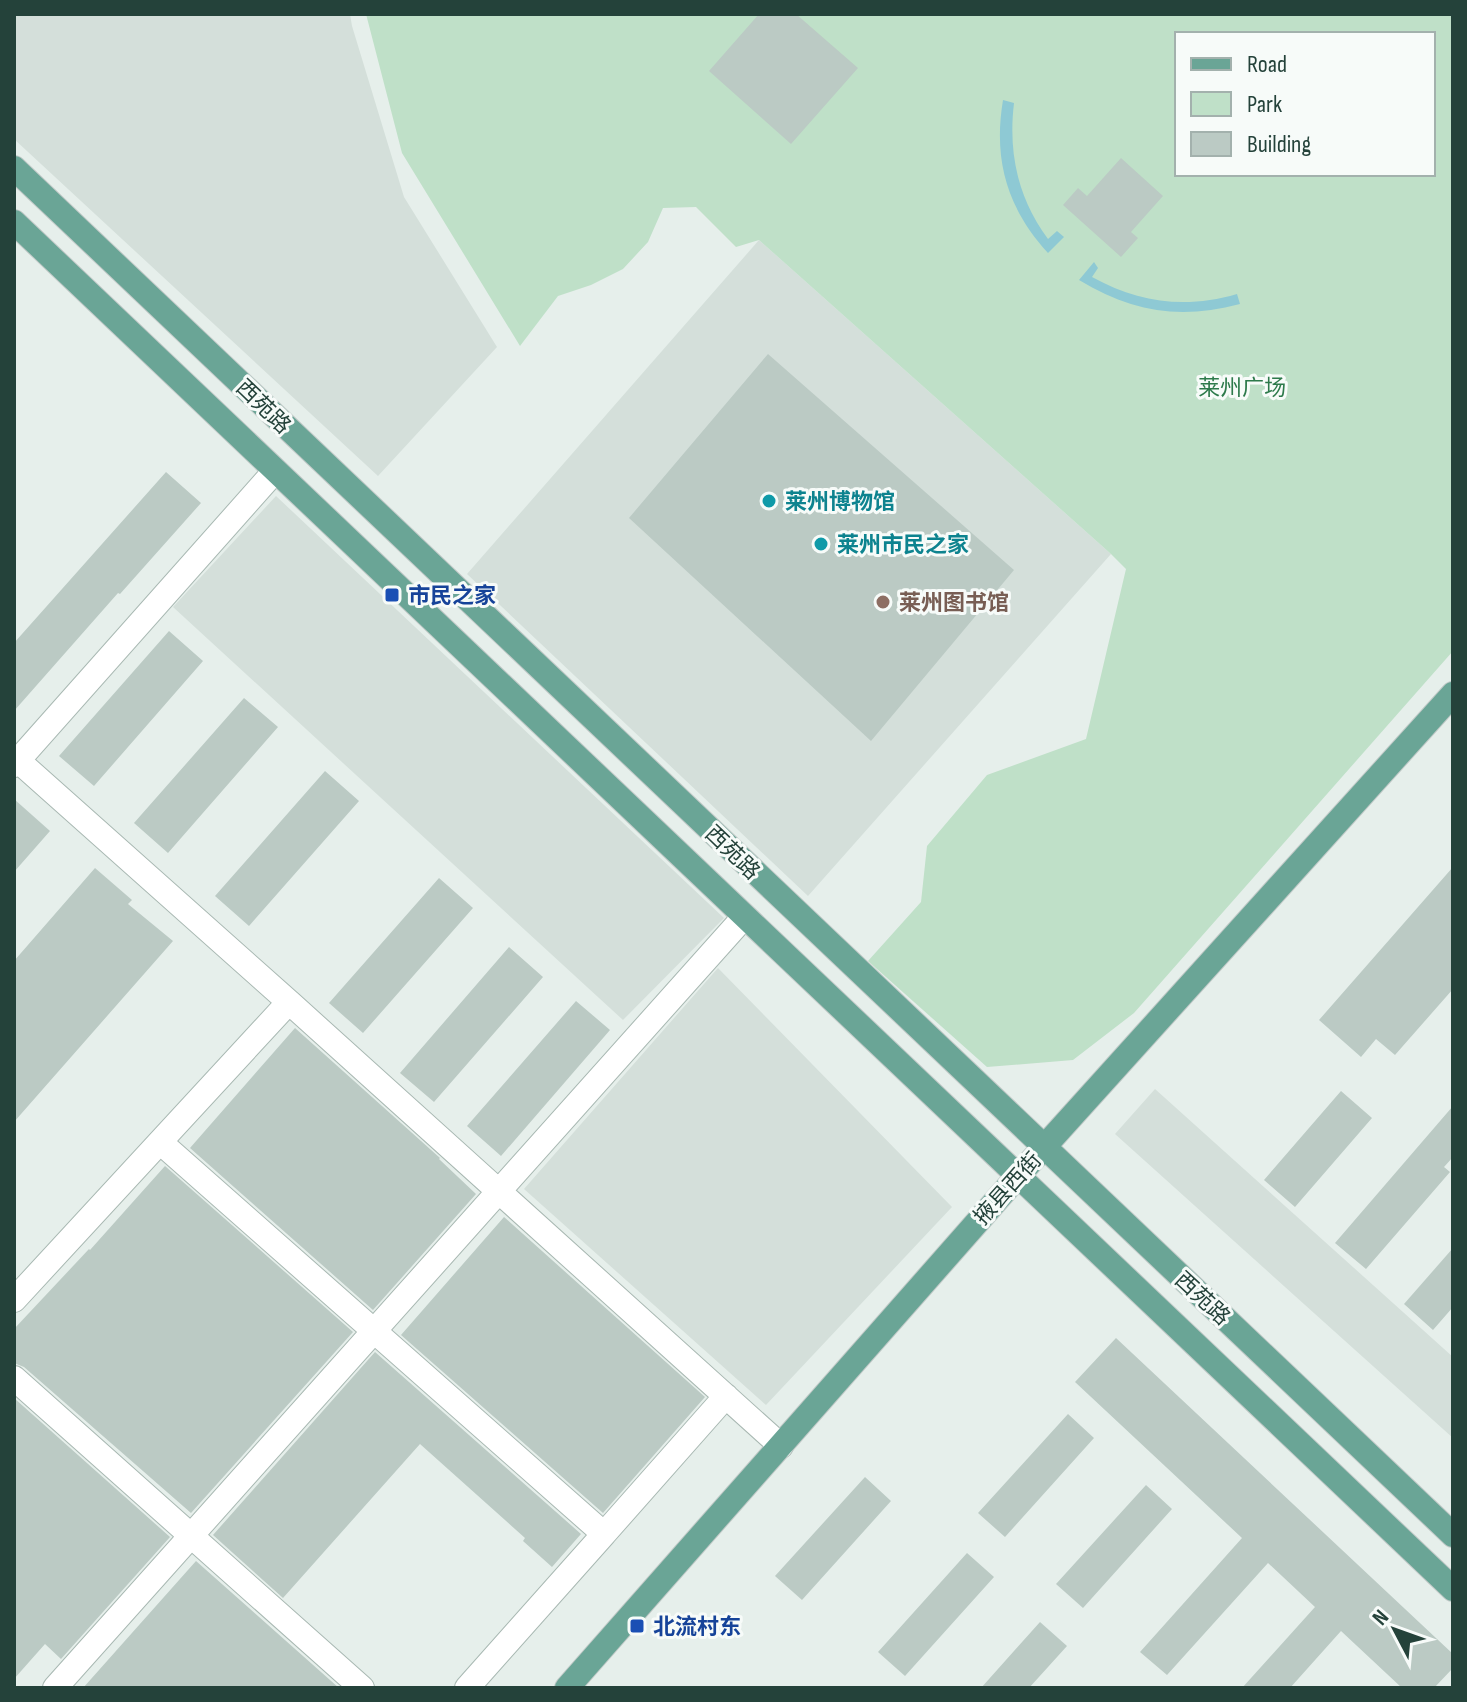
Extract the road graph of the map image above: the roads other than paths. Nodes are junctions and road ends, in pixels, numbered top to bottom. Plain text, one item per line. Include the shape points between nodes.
1 (14, 168) edge
2 (14, 222) edge
3 (275, 471) junction
4 (1453, 694) edge
5 (15, 761) edge
6 (744, 917) junction
7 (289, 1002) junction
8 (160, 1142) junction
9 (1044, 1147) junction
10 (1017, 1177) junction
11 (499, 1192) junction
12 (14, 1300) edge
13 (375, 1330) junction
14 (14, 1378) edge
15 (726, 1396) junction
16 (781, 1446) junction
17 (604, 1534) junction
18 (192, 1535) junction
19 (1453, 1535) edge
20 (1453, 1589) edge
21 (55, 1688) edge
22 (362, 1688) edge
23 (467, 1688) edge
24 (567, 1688) edge

1 - 9 main road, 西苑路
2 - 3 main road, 西苑路
3 - 5 street
3 - 6 main road, 西苑路
4 - 9 main road, 掖县西街
5 - 7 street
6 - 10 main road, 西苑路
6 - 11 street
7 - 8 street
7 - 11 street
8 - 12 street
8 - 13 street
9 - 10 main road, 掖县西街
9 - 19 main road, 西苑路
10 - 16 main road, 掖县西街
10 - 20 main road, 西苑路
11 - 13 street
11 - 15 street
13 - 17 street
13 - 18 street
14 - 18 street
15 - 16 street
15 - 17 street
16 - 24 main road, 掖县西街
17 - 23 street
18 - 21 street
18 - 22 street

